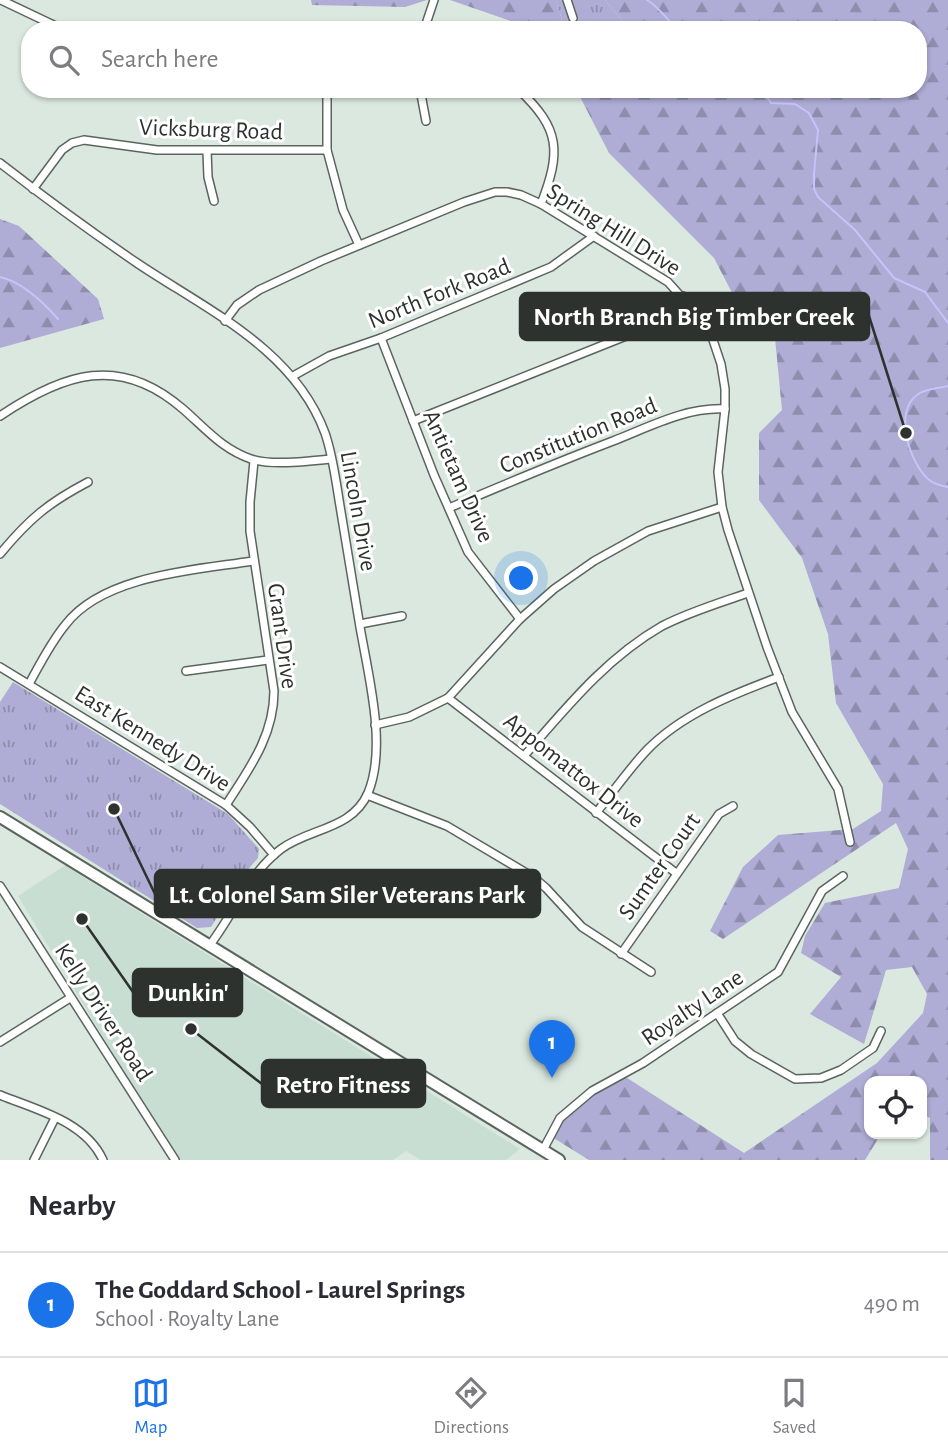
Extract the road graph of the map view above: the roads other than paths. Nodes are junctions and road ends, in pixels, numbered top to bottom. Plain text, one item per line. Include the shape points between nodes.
1 (1, 0) edge
2 (434, 0) edge
3 (568, 0) edge
4 (573, 18) dead end
5 (45, 21) edge
6 (427, 21) edge
7 (327, 98) edge
8 (422, 98) edge
9 (527, 98) edge
10 (426, 121) dead end
11 (327, 150) junction
12 (207, 152) junction
13 (0, 163) edge
14 (33, 189) junction
15 (214, 201) dead end
16 (541, 204) junction
17 (594, 236) junction
18 (359, 245) junction
19 (683, 296) junction
20 (225, 321) junction
21 (381, 338) junction
22 (293, 376) junction
23 (725, 409) junction
24 (0, 416) edge
25 (413, 421) junction
26 (331, 458) junction
27 (254, 461) junction
28 (88, 482) dead end
29 (722, 507) junction
30 (449, 508) junction
31 (0, 554) edge
32 (253, 561) junction
33 (748, 593) junction
34 (402, 616) dead end
35 (520, 619) junction
36 (360, 624) junction
37 (268, 660) junction
38 (0, 667) edge
39 (186, 671) dead end
40 (779, 677) junction
41 (29, 684) junction
42 (448, 698) junction
43 (375, 725) junction
44 (524, 756) junction
45 (367, 795) junction
46 (226, 805) junction
47 (733, 806) dead end
48 (596, 813) junction
49 (0, 817) edge
50 (850, 842) dead end
51 (274, 855) junction
52 (676, 873) junction
53 (843, 876) dead end
54 (0, 886) edge
55 (209, 946) junction
56 (621, 954) junction
57 (650, 972) dead end
58 (70, 998) junction
59 (717, 1013) junction
60 (881, 1031) dead end
61 (0, 1042) edge
62 (0, 1095) edge
63 (55, 1118) junction
64 (543, 1150) junction
65 (34, 1160) edge
66 (103, 1160) edge
67 (175, 1160) edge
68 (559, 1160) edge

1 - 5 street
2 - 6 street
3 - 4 street
7 - 11 street
8 - 10 street
9 - 16 street via 548,125 554,145 553,173
11 - 12 street, Vicksburg Road
11 - 18 street via 343,210
12 - 14 street, Vicksburg Road via 84,140 62,150
12 - 15 street
13 - 14 street, Lincoln Drive
14 - 20 street, Lincoln Drive
16 - 17 street, Spring Hill Drive
16 - 18 street, Spring Hill Drive via 521,195 495,192
17 - 19 street, Spring Hill Drive
17 - 21 street, North Fork Road via 551,267
18 - 20 street, Spring Hill Drive via 252,293
19 - 23 street, Spring Hill Drive via 712,337 721,364
19 - 25 street via 665,314 631,334
20 - 22 street, Lincoln Drive via 260,344
21 - 22 street, North Fork Road via 329,356
21 - 25 street, Antietam Drive
22 - 26 street, Lincoln Drive via 316,411
23 - 29 street, Spring Hill Drive via 718,456
23 - 30 street, Constitution Road via 699,410 669,419
24 - 27 street via 69,380 116,375 162,392 210,436
25 - 30 street, Antietam Drive
26 - 27 street
26 - 36 street, Lincoln Drive
27 - 32 street, Grant Drive via 250,502
28 - 31 street via 55,499 22,527
29 - 33 street, Spring Hill Drive
29 - 35 street via 648,531 594,561
30 - 35 street, Antietam Drive via 468,552
32 - 37 street, Grant Drive
32 - 41 street via 124,586 91,602 67,622
33 - 40 street, Spring Hill Drive
33 - 44 street via 663,626 622,653 573,698
34 - 36 street
35 - 42 street
36 - 43 street, Lincoln Drive
37 - 39 street
37 - 46 street, Grant Drive via 274,691 269,728 262,748
38 - 41 street, East Kennedy Drive
40 - 48 street via 671,729 648,749
40 - 50 street, Spring Hill Drive via 803,734 838,789
41 - 46 street, East Kennedy Drive
42 - 43 street via 409,717
42 - 44 street, Appomattox Drive
43 - 45 street, Lincoln Drive via 375,766
44 - 48 street, Appomattox Drive
45 - 51 street, Lincoln Drive via 349,817
45 - 56 street via 447,826 533,877 582,927
46 - 51 street, East Kennedy Drive
47 - 52 street, Sumter Court via 719,814
48 - 52 street, Appomattox Drive
49 - 55 main road
51 - 55 street, Lincoln Drive via 250,881
52 - 56 street, Sumter Court
53 - 59 street, Royalty Lane via 822,891 778,972
54 - 58 street, Kelly Driver Road
55 - 64 main road
56 - 57 street
58 - 61 street
58 - 67 street, Kelly Driver Road
59 - 60 street via 735,1041 795,1079 821,1078 841,1070 873,1048
59 - 64 street, Royalty Lane via 592,1091 560,1118
62 - 63 street
63 - 65 street
63 - 66 street via 90,1139
64 - 68 main road

